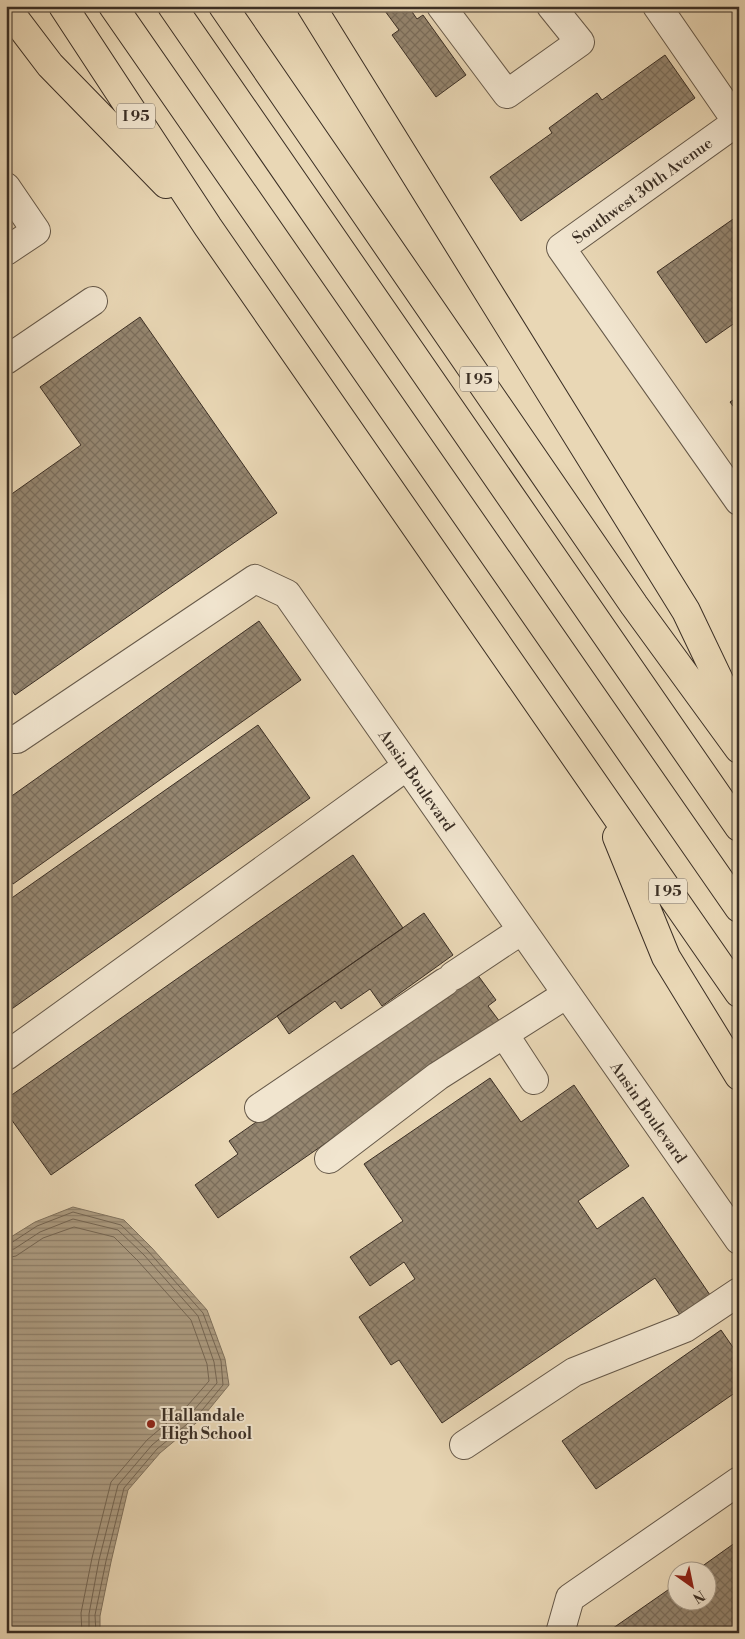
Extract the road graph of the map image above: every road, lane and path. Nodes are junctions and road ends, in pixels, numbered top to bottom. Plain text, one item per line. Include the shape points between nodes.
1 (63, 6) edge
2 (113, 6) edge
3 (171, 6) edge
4 (223, 6) edge
5 (312, 6) edge
6 (441, 6) edge
7 (551, 6) edge
8 (657, 6) edge
9 (6, 7) edge
10 (6, 187) edge
11 (208, 227) junction
12 (6, 251) edge
13 (92, 301) dead end
14 (6, 360) edge
15 (739, 501) edge
16 (739, 722) edge
17 (6, 738) edge
18 (739, 748) edge
19 (407, 766) junction
20 (598, 789) junction
21 (739, 827) edge
22 (739, 908) edge
23 (522, 930) junction
24 (739, 992) edge
25 (567, 994) junction
26 (504, 1034) junction
27 (6, 1056) edge
28 (739, 1076) edge
29 (534, 1080) dead end
30 (259, 1108) dead end
31 (329, 1159) dead end
32 (739, 1240) edge
33 (739, 1292) edge
34 (464, 1445) dead end
35 (739, 1480) edge
36 (560, 1633) edge

1 - 11 highway, I 95
2 - 22 highway
3 - 21 highway
4 - 18 highway, I 95 via 634,605
5 - 16 highway via 686,611
6 - 7 street via 507,94 580,42
8 - 15 street, Southwest 30th Avenue via 737,122 561,248
9 - 11 highway via 50,65
10 - 12 street via 36,231
11 - 20 highway, I 95
13 - 14 street
17 - 19 street, Ansin Boulevard via 16,740 255,578 287,594
19 - 23 street, Ansin Boulevard
19 - 27 street
20 - 24 highway, I 95
20 - 28 highway via 666,957
23 - 25 street, Ansin Boulevard
23 - 30 street
25 - 26 street
25 - 32 street, Ansin Boulevard
26 - 29 street
26 - 31 street via 438,1076
33 - 34 street via 686,1328 574,1372
35 - 36 street via 570,1598

